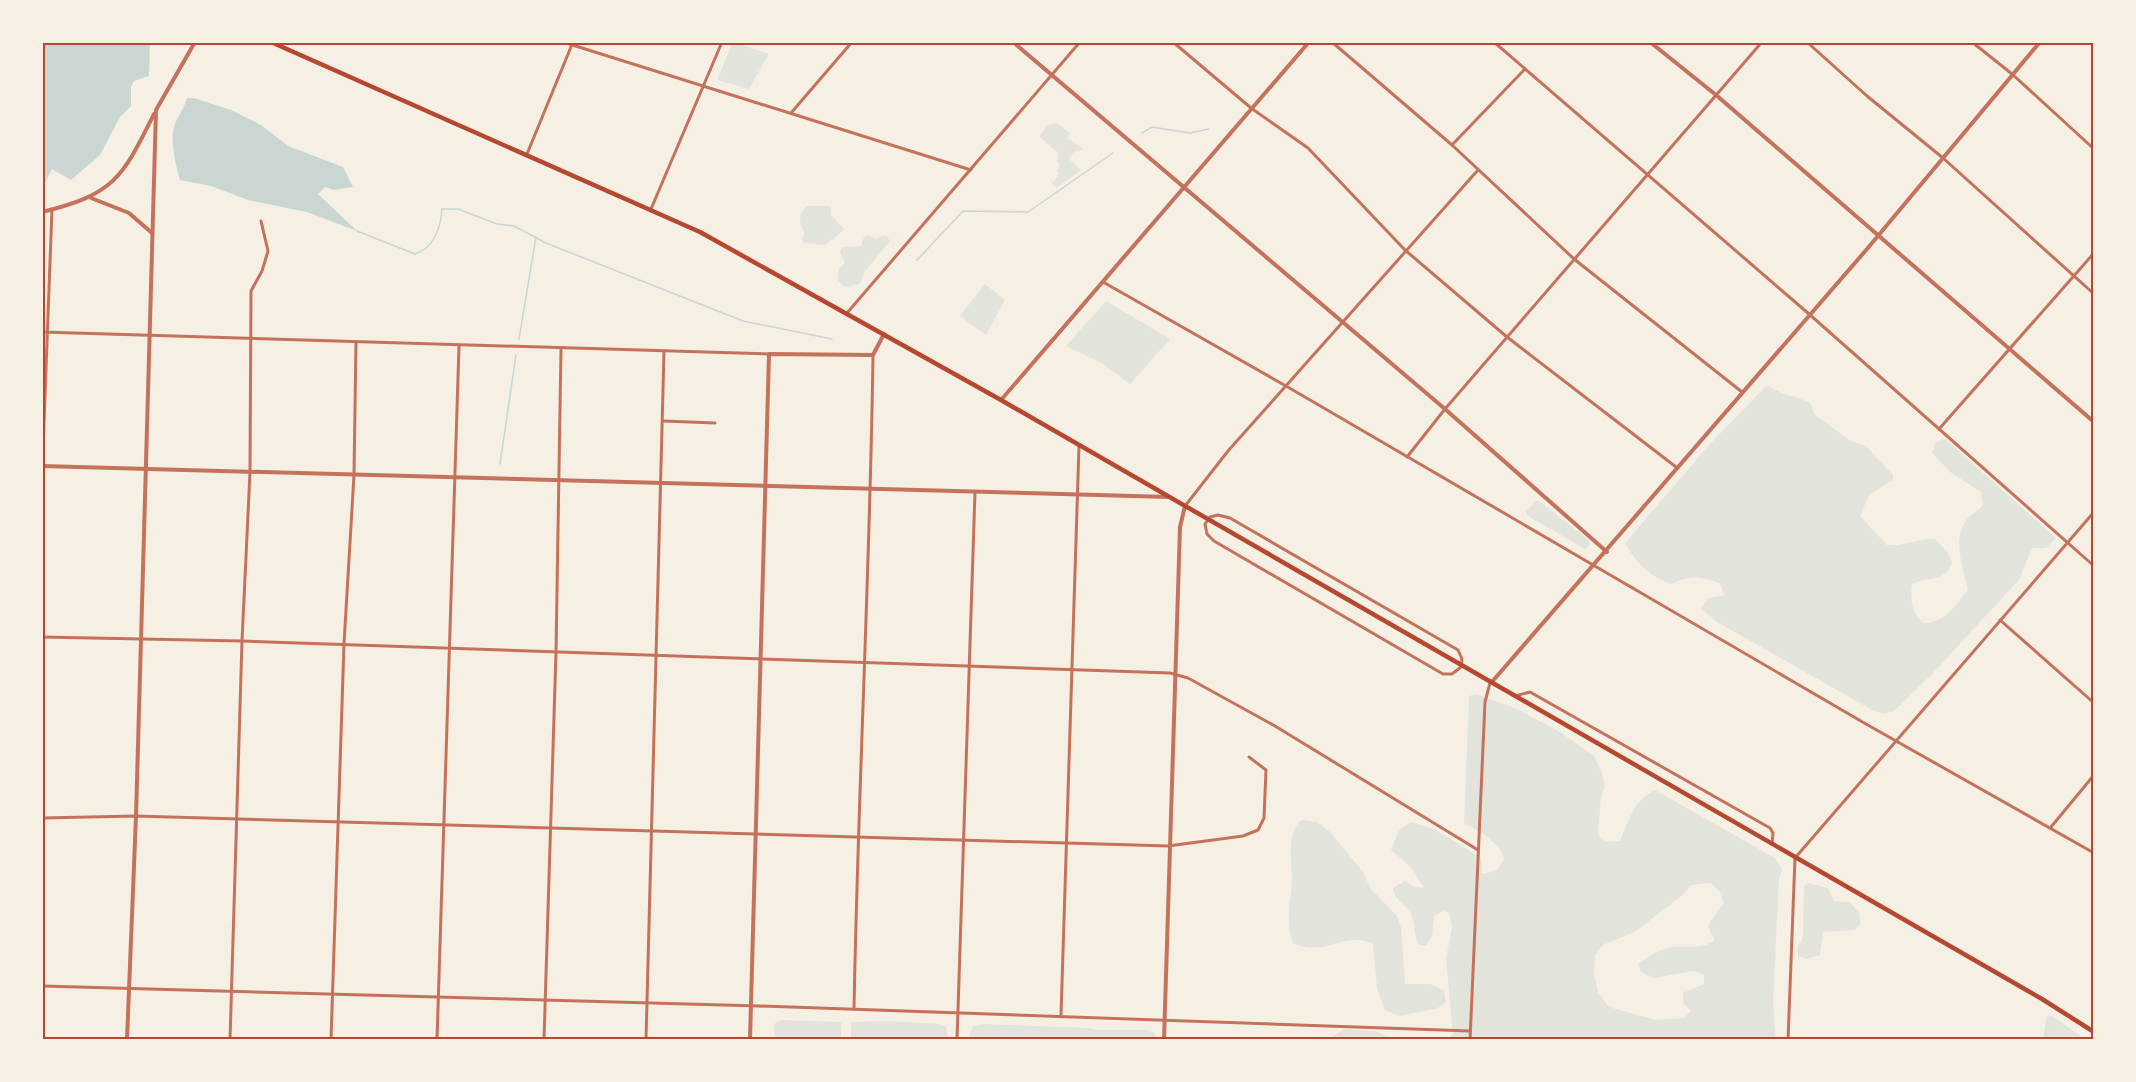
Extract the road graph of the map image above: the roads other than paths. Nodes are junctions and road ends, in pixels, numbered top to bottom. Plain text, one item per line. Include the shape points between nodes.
1 (195, 42) edge
2 (271, 42) edge
3 (562, 42) edge
4 (722, 42) edge
5 (852, 42) edge
6 (1013, 42) edge
7 (1080, 42) edge
8 (1173, 42) edge
9 (1309, 42) edge
10 (1332, 42) edge
11 (1494, 42) edge
12 (1650, 42) edge
13 (1762, 42) edge
14 (1807, 42) edge
15 (1972, 42) edge
16 (2040, 42) edge
17 (572, 43) edge
18 (1525, 69) junction
19 (2012, 74) junction
20 (1051, 75) junction
21 (703, 86) junction
22 (1716, 95) junction
23 (1251, 108) junction
24 (156, 110) junction
25 (791, 113) junction
26 (1452, 145) junction
27 (2094, 149) edge
28 (527, 154) junction
29 (1943, 158) junction
30 (971, 170) junction
31 (1478, 170) junction
32 (1647, 175) junction
33 (1183, 186) junction
34 (91, 198) junction
35 (52, 209) junction
36 (651, 209) junction
37 (42, 212) edge
38 (261, 221) dead end
39 (152, 233) junction
40 (1878, 236) junction
41 (1406, 250) junction
42 (2094, 253) edge
43 (1574, 259) junction
44 (2073, 277) junction
45 (1103, 282) junction
46 (2094, 294) edge
47 (847, 313) junction
48 (1809, 314) junction
49 (1343, 323) junction
50 (42, 332) edge
51 (47, 332) junction
52 (884, 334) junction
53 (149, 335) junction
54 (1507, 337) junction
55 (249, 339) junction
56 (356, 342) junction
57 (459, 346) junction
58 (2008, 348) junction
59 (561, 349) junction
60 (664, 351) junction
61 (769, 354) junction
62 (873, 355) junction
63 (1286, 386) junction
64 (1742, 392) junction
65 (1001, 400) junction
66 (1445, 409) junction
67 (663, 421) junction
68 (2094, 422) edge
69 (715, 423) dead end
70 (1939, 429) junction
71 (1079, 446) junction
72 (1407, 457) junction
73 (42, 466) edge
74 (1676, 467) junction
75 (144, 469) junction
76 (250, 472) junction
77 (354, 475) junction
78 (42, 476) edge
79 (456, 478) junction
80 (558, 481) junction
81 (662, 483) junction
82 (765, 486) junction
83 (872, 489) junction
84 (975, 492) junction
85 (1079, 495) junction
86 (1169, 498) junction
87 (1185, 506) junction
88 (2094, 512) edge
89 (1207, 519) junction
90 (2066, 543) junction
91 (1606, 552) junction
92 (1593, 566) junction
93 (2094, 566) edge
94 (2000, 620) junction
95 (42, 637) edge
96 (140, 639) junction
97 (242, 641) junction
98 (344, 644) junction
99 (451, 648) junction
100 (556, 652) junction
101 (658, 655) junction
102 (761, 659) junction
103 (865, 663) junction
104 (969, 666) junction
105 (1073, 667) junction
106 (1461, 667) junction
107 (1176, 674) junction
108 (1490, 683) junction
109 (1513, 696) junction
110 (2094, 703) edge
111 (1897, 741) junction
112 (1249, 757) dead end
113 (2094, 775) edge
114 (136, 816) junction
115 (42, 818) edge
116 (237, 818) junction
117 (337, 821) junction
118 (443, 824) junction
119 (551, 827) junction
120 (2051, 827) junction
121 (651, 829) junction
122 (755, 832) junction
123 (857, 837) junction
124 (963, 839) junction
125 (1065, 842) junction
126 (1772, 845) junction
127 (1168, 846) junction
128 (1478, 850) junction
129 (2094, 853) edge
130 (1795, 858) junction
131 (42, 986) edge
132 (129, 988) junction
133 (232, 992) junction
134 (332, 994) junction
135 (438, 997) junction
136 (545, 1000) junction
137 (647, 1004) junction
138 (751, 1005) junction
139 (854, 1009) junction
140 (958, 1012) junction
141 (1061, 1016) junction
142 (1164, 1021) junction
143 (1470, 1031) junction
144 (2094, 1032) edge
145 (127, 1040) edge
146 (230, 1040) edge
147 (331, 1040) edge
148 (437, 1040) edge
149 (544, 1040) edge
150 (646, 1040) edge
151 (750, 1040) edge
152 (957, 1040) edge
153 (1164, 1040) edge
154 (1470, 1040) edge
155 (1788, 1040) edge

1 - 24 street
2 - 28 highway
3 - 17 street
4 - 21 street
5 - 25 street
6 - 20 street
7 - 20 street
8 - 23 street
9 - 23 street
10 - 26 street
11 - 18 street
12 - 22 street
13 - 22 street
14 - 29 street
15 - 19 street
16 - 19 street
17 - 21 street
17 - 28 street
18 - 26 street
18 - 32 street
19 - 27 street
19 - 29 street
20 - 30 street
20 - 33 street
21 - 25 street
21 - 36 street
22 - 32 street
22 - 40 street
23 - 33 street
23 - 41 street via 1308,148
24 - 34 street via 123,171
24 - 39 street
25 - 30 street
26 - 31 street
28 - 36 highway
29 - 40 street
29 - 44 street
30 - 47 street
31 - 41 street
31 - 43 street
32 - 43 street
32 - 48 street
33 - 45 street
33 - 49 street
34 - 35 street
34 - 39 street via 129,213
35 - 37 street
35 - 51 street
36 - 47 highway
38 - 55 street via 268,251 252,287
39 - 53 street
40 - 48 street
40 - 58 street
41 - 49 street
41 - 54 street
42 - 44 street
43 - 54 street
43 - 64 street
44 - 46 street
44 - 58 street
45 - 63 street
45 - 65 street
47 - 52 highway
48 - 64 street
48 - 70 street
49 - 63 street
49 - 66 street
50 - 51 street
51 - 53 street
51 - 73 street
52 - 62 street
52 - 65 highway
53 - 55 street
53 - 75 street
54 - 66 street
54 - 74 street
55 - 56 street
55 - 76 street
56 - 57 street
56 - 77 street
57 - 59 street
57 - 79 street
58 - 68 street
58 - 70 street
59 - 60 street
59 - 80 street
60 - 61 street
60 - 67 street
61 - 62 street
61 - 82 street
62 - 83 street
63 - 72 street
63 - 87 street
64 - 74 street
65 - 71 highway
66 - 72 street
66 - 91 street
67 - 69 street
67 - 81 street
70 - 90 street
71 - 85 street
71 - 86 highway
72 - 92 street
73 - 75 street
73 - 78 street
74 - 91 street
75 - 76 street
75 - 96 street
76 - 77 street
76 - 97 street
77 - 79 street
77 - 98 street
79 - 80 street
79 - 99 street
80 - 81 street
80 - 100 street
81 - 82 street
81 - 101 street
82 - 83 street
82 - 102 street
83 - 84 street
83 - 103 street
84 - 85 street
84 - 104 street
85 - 86 street
85 - 105 street
86 - 87 highway
87 - 89 highway
87 - 107 street via 1180,527
88 - 90 street
89 - 106 highway
89 - 106 street via 1218,515 1230,519 1458,650
89 - 106 street via 1206,531 1214,541 1317,602 1443,674 1452,674
90 - 93 street
90 - 94 street
91 - 92 street
92 - 108 street
92 - 111 street
94 - 110 street
94 - 111 street
95 - 96 street
96 - 97 street
96 - 114 street
97 - 98 street
97 - 116 street
98 - 99 street
98 - 117 street
99 - 100 street
99 - 118 street
100 - 101 street
100 - 119 street
101 - 102 street
101 - 121 street
102 - 103 street
102 - 122 street
103 - 104 street
103 - 123 street
104 - 105 street
104 - 124 street
105 - 107 street
105 - 125 street
106 - 108 highway
107 - 127 street
107 - 128 street via 1275,726
108 - 109 highway
108 - 128 street via 1485,702
109 - 126 highway
109 - 126 street via 1530,692 1770,828
111 - 120 street
111 - 130 street
112 - 127 street via 1266,770 1264,818 1258,830 1243,836
113 - 120 street
114 - 115 street
114 - 116 street
114 - 132 street
116 - 117 street
116 - 133 street
117 - 118 street
117 - 134 street
118 - 119 street
118 - 135 street
119 - 121 street
119 - 136 street
120 - 129 street
121 - 122 street
121 - 137 street
122 - 123 street
122 - 138 street
123 - 124 street
123 - 139 street
124 - 125 street
124 - 140 street
125 - 127 street
125 - 141 street
126 - 130 highway
127 - 142 street
128 - 143 street
130 - 144 highway
130 - 155 street
131 - 132 street
132 - 133 street
132 - 145 street
133 - 134 street
133 - 146 street
134 - 135 street
134 - 147 street
135 - 136 street
135 - 148 street
136 - 137 street
136 - 149 street
137 - 138 street
137 - 150 street
138 - 139 street
138 - 151 street
139 - 140 street
140 - 141 street
140 - 152 street
141 - 142 street
142 - 143 street
142 - 153 street
143 - 154 street

